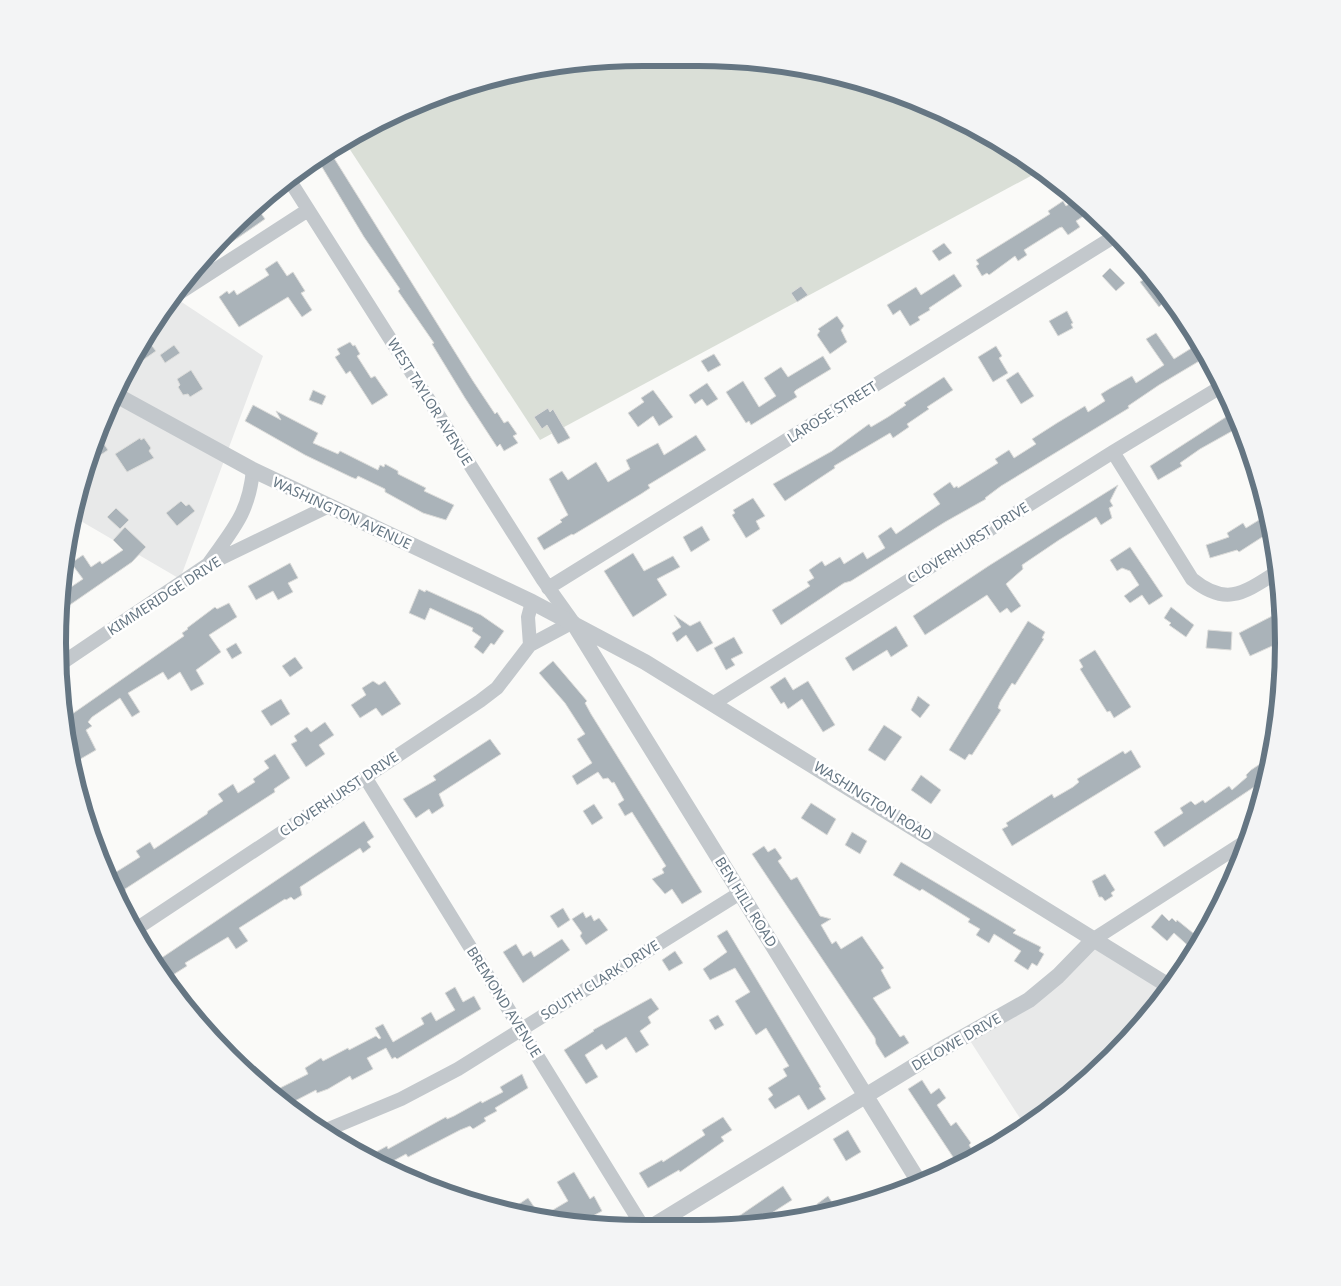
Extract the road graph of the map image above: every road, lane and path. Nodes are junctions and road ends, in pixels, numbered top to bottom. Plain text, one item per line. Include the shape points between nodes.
1 (292, 185) edge
2 (308, 210) junction
3 (1110, 239) edge
4 (190, 286) edge
5 (1216, 390) edge
6 (122, 397) edge
7 (1113, 452) junction
8 (252, 470) junction
9 (327, 507) junction
10 (207, 565) junction
11 (1271, 576) edge
12 (548, 588) junction
13 (532, 602) junction
14 (573, 622) junction
15 (530, 645) junction
16 (66, 660) edge
17 (714, 704) junction
18 (365, 777) junction
19 (1237, 847) edge
20 (740, 893) junction
21 (141, 926) edge
22 (1094, 939) junction
23 (1164, 983) edge
24 (521, 1030) junction
25 (866, 1096) junction
26 (331, 1128) edge
27 (916, 1177) edge
28 (639, 1220) edge
29 (662, 1220) edge

1 - 2 street, WEST TAYLOR AVENUE
2 - 4 street
2 - 12 street, WEST TAYLOR AVENUE
3 - 12 street, LAROSE STREET
5 - 7 street, CLOVERHURST DRIVE
6 - 8 street, WASHINGTON AVENUE
7 - 11 street via 1192,579 1206,591 1224,596 1237,595
7 - 17 street, CLOVERHURST DRIVE
8 - 9 street, WASHINGTON AVENUE
8 - 10 street via 243,515
9 - 10 street, KIMMERIDGE DRIVE
9 - 13 street, WASHINGTON AVENUE
10 - 16 street, KIMMERIDGE DRIVE
12 - 14 street, WEST TAYLOR AVENUE
13 - 14 street, WASHINGTON AVENUE
13 - 15 street via 528,617
14 - 15 street, CLOVERHURST DRIVE
14 - 17 street, WASHINGTON ROAD
14 - 20 street, BEN HILL ROAD
15 - 18 street, CLOVERHURST DRIVE via 497,688
17 - 22 street, WASHINGTON ROAD
18 - 21 street, CLOVERHURST DRIVE
18 - 24 street, BREMOND AVENUE
19 - 22 street, DELOWE DRIVE
20 - 24 street, SOUTH CLARK DRIVE
20 - 25 street, BEN HILL ROAD
22 - 23 street, WASHINGTON ROAD
22 - 25 street, DELOWE DRIVE via 1030,1000
24 - 26 street, SOUTH CLARK DRIVE via 401,1099
24 - 28 street, BREMOND AVENUE
25 - 27 street, BEN HILL ROAD
25 - 29 street, DELOWE DRIVE

